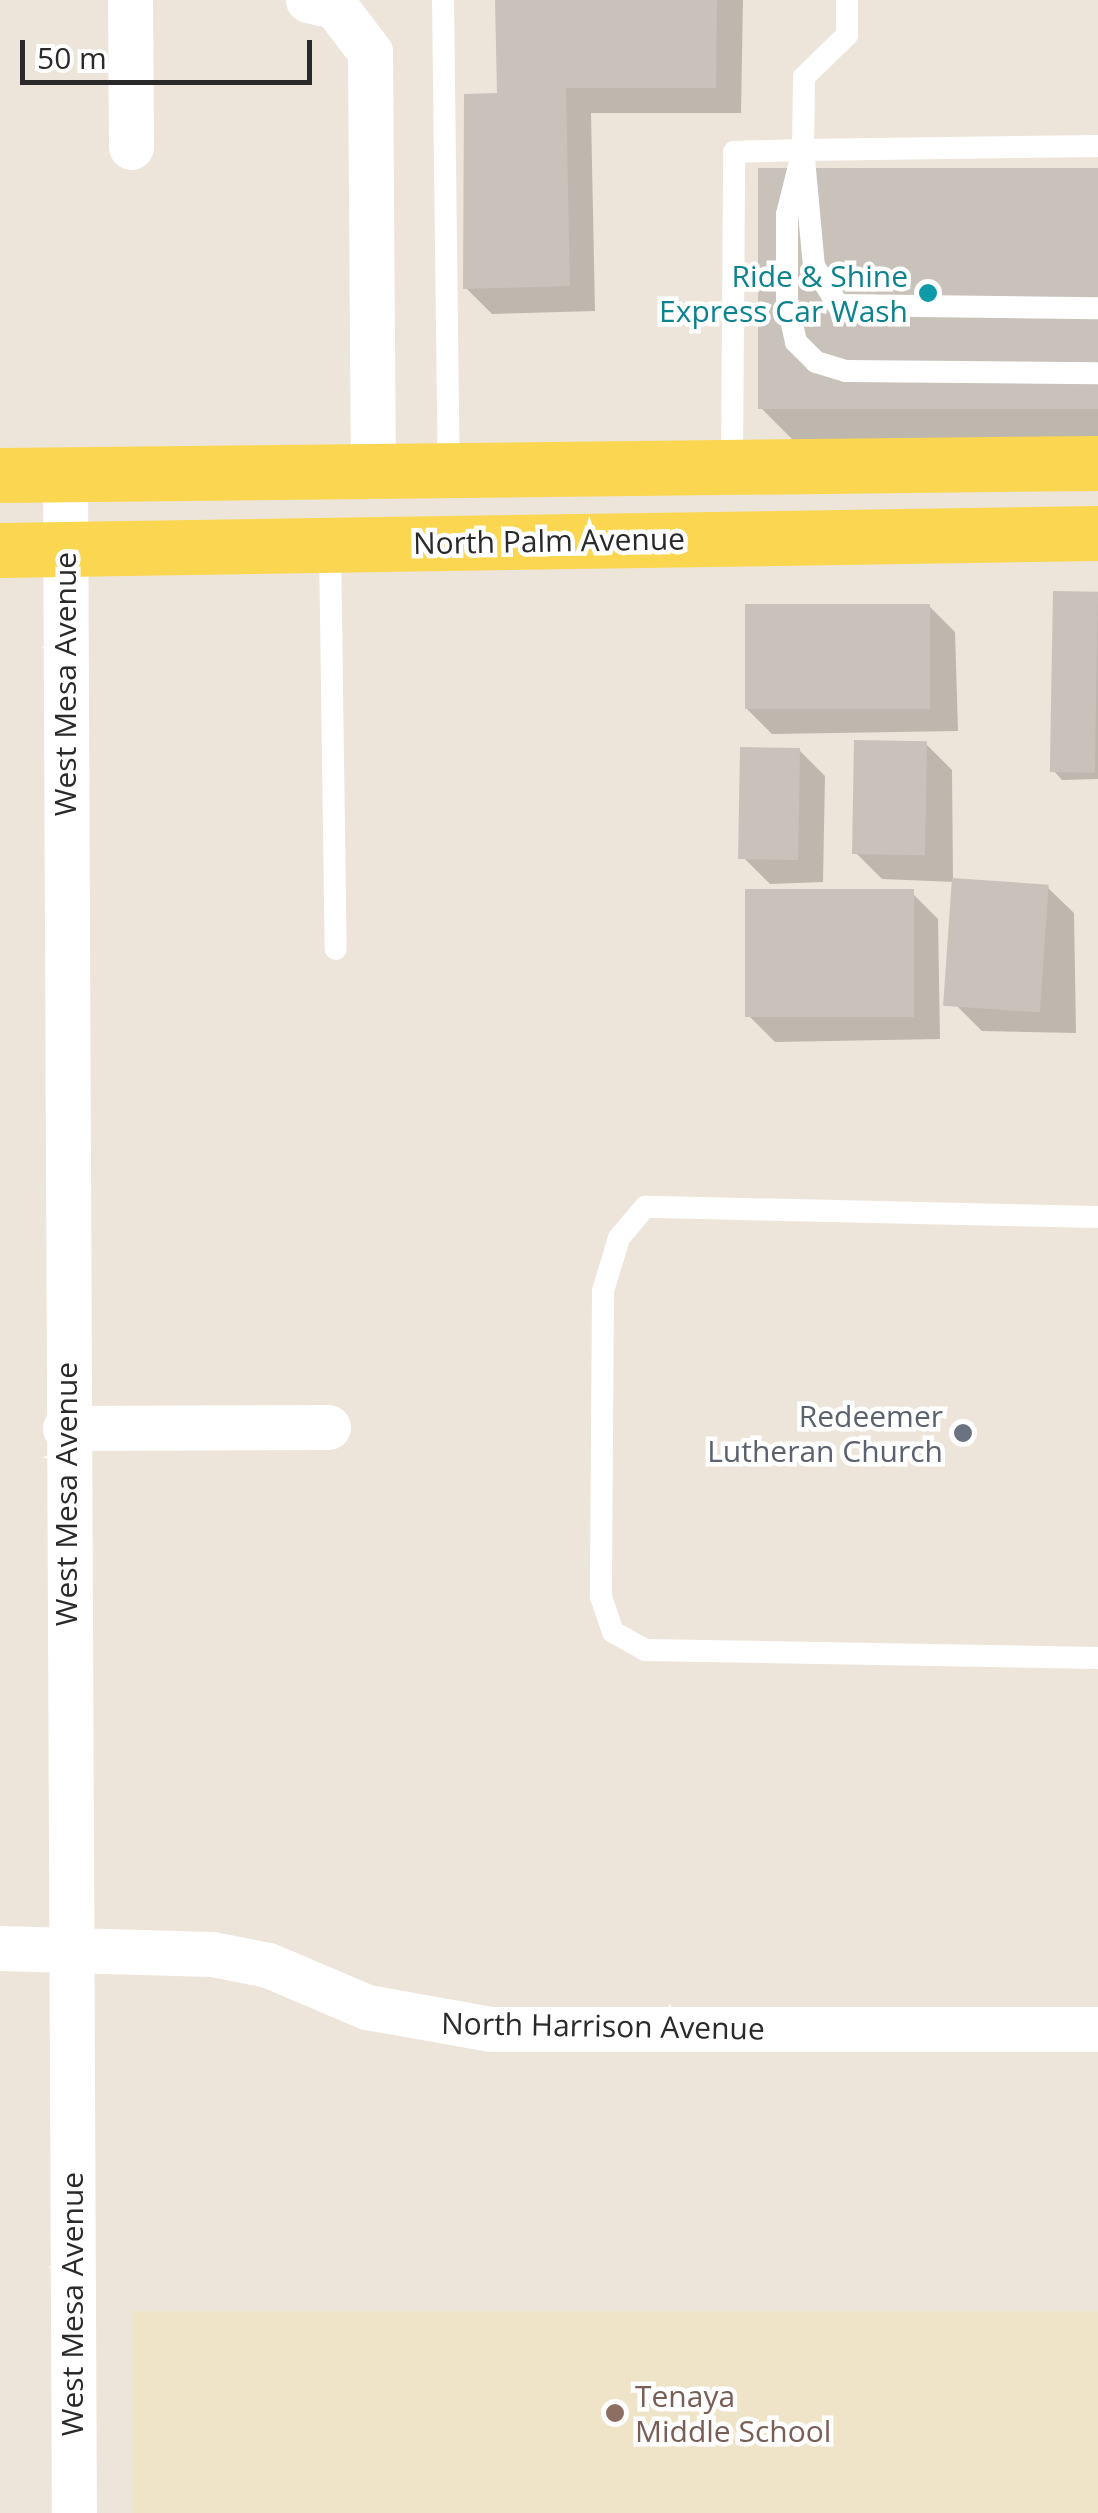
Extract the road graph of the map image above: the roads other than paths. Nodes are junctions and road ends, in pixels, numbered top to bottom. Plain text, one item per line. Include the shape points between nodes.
1 (130, 0) edge
2 (308, 0) edge
3 (443, 0) edge
4 (847, 0) edge
5 (1098, 146) edge
6 (131, 147) dead end
7 (802, 150) junction
8 (1098, 308) edge
9 (1098, 373) edge
10 (1098, 463) edge
11 (732, 464) junction
12 (374, 467) junction
13 (449, 467) junction
14 (65, 474) junction
15 (0, 475) edge
16 (1098, 533) edge
17 (330, 544) junction
18 (0, 550) edge
19 (65, 550) junction
20 (336, 949) dead end
21 (1098, 1217) edge
22 (328, 1427) dead end
23 (65, 1428) junction
24 (1098, 1658) edge
25 (0, 1948) edge
26 (70, 1948) junction
27 (1098, 2030) edge
28 (74, 2513) edge

1 - 6 street
2 - 12 street via 335,6 370,52
3 - 13 lane via 441,306 450,374
4 - 7 lane via 847,35 804,78
5 - 7 lane
7 - 8 lane via 814,266 838,306
7 - 9 lane via 787,214 787,301 796,342 816,362 846,371
7 - 11 lane via 734,152
10 - 11 main road
11 - 13 main road
11 - 17 main road via 723,490 700,500 483,507
12 - 13 main road
12 - 14 main road
14 - 15 main road
14 - 19 street, West Mesa Avenue
16 - 17 main road, North Palm Avenue
17 - 19 main road, North Palm Avenue
17 - 20 lane
18 - 19 main road, North Palm Avenue
19 - 23 street, West Mesa Avenue
21 - 24 lane via 646,1206 620,1238 603,1291 601,1598 613,1632 646,1650
22 - 23 street
23 - 26 street, West Mesa Avenue
25 - 26 street, North Harrison Avenue
26 - 27 street, North Harrison Avenue via 212,1954 268,1965 367,2007 490,2030
26 - 28 street, West Mesa Avenue

